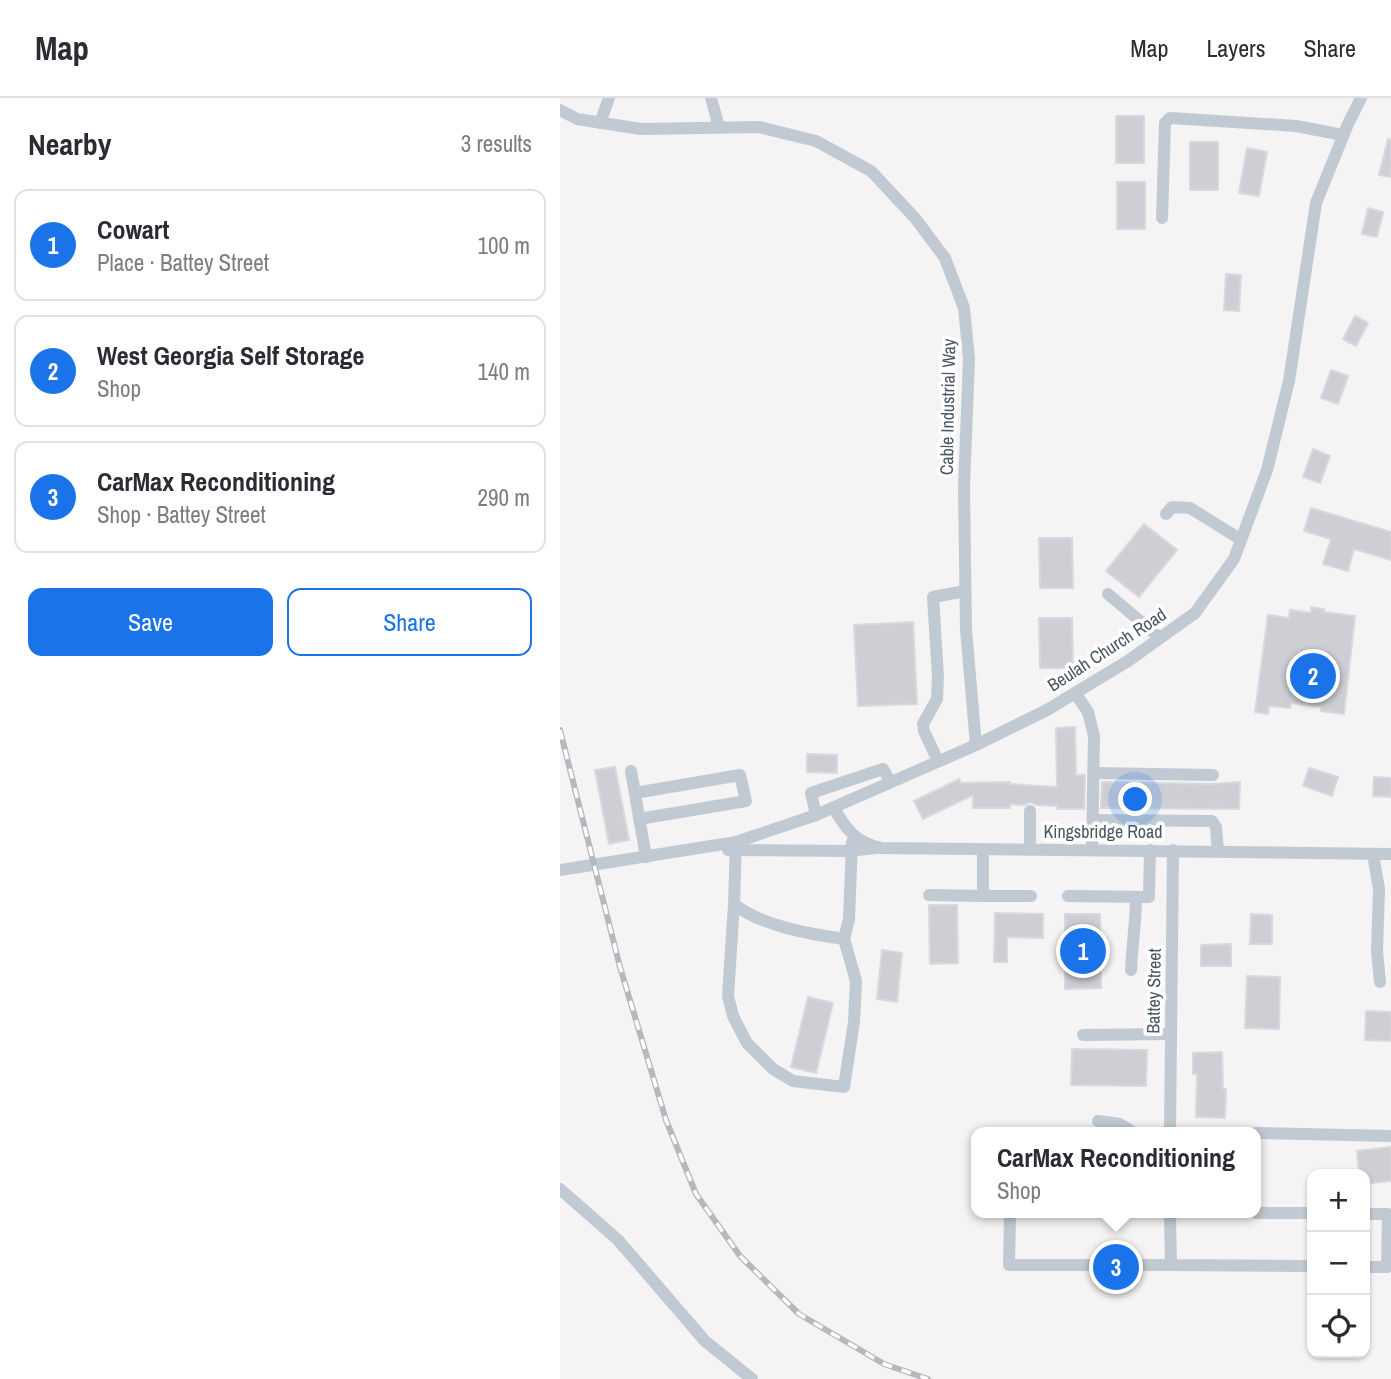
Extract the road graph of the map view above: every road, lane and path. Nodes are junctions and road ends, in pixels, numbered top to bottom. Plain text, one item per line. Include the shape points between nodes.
1 (609, 98) edge
2 (711, 98) edge
3 (1361, 98) edge
4 (560, 110) edge
5 (600, 123) junction
6 (719, 127) junction
7 (1343, 135) junction
8 (1162, 218) dead end
9 (1166, 514) dead end
10 (1240, 539) junction
11 (965, 592) junction
12 (1108, 594) dead end
13 (1160, 638) junction
14 (1075, 693) junction
15 (976, 745) junction
16 (938, 761) junction
17 (631, 771) dead end
18 (1094, 773) junction
19 (1213, 775) dead end
20 (890, 782) junction
21 (635, 793) junction
22 (834, 807) junction
23 (1030, 811) dead end
24 (816, 815) junction
25 (639, 819) junction
26 (1093, 820) junction
27 (852, 834) junction
28 (735, 846) junction
29 (881, 848) junction
30 (983, 849) junction
31 (1030, 849) junction
32 (852, 850) junction
33 (1092, 850) junction
34 (1150, 850) junction
35 (1173, 850) junction
36 (1218, 851) junction
37 (1373, 854) junction
38 (1391, 854) edge
39 (646, 857) junction
40 (560, 870) edge
41 (929, 895) dead end
42 (983, 896) junction
43 (1031, 896) dead end
44 (1068, 896) dead end
45 (1136, 897) junction
46 (734, 904) junction
47 (844, 939) junction
48 (1131, 970) dead end
49 (1380, 982) dead end
50 (1171, 1034) junction
51 (1083, 1035) dead end
52 (1098, 1121) dead end
53 (1124, 1127) edge
54 (1170, 1127) edge
55 (1261, 1133) edge
56 (1391, 1136) edge
57 (560, 1189) edge
58 (1261, 1213) edge
59 (1307, 1213) edge
60 (1370, 1214) edge
61 (1010, 1218) edge
62 (1170, 1218) edge
63 (1171, 1265) junction
64 (1307, 1266) edge
65 (1370, 1267) edge
66 (752, 1379) edge

1 - 5 street
2 - 6 street
3 - 7 street, Beulah Church Road
4 - 5 street, Cable Industrial Way
5 - 6 street, Cable Industrial Way via 641,129
6 - 11 street, Cable Industrial Way via 759,127 816,141 871,171 945,258 964,308 970,359
7 - 8 street via 1296,126 1170,118 1165,123
7 - 10 street, Beulah Church Road via 1316,203 1288,384 1267,470
9 - 10 street via 1172,507 1190,508
10 - 13 street, Beulah Church Road via 1234,559 1195,612
11 - 15 street, Cable Industrial Way
11 - 16 street via 933,597 939,677 937,699 923,724
12 - 13 street
13 - 14 street, Beulah Church Road
14 - 15 street, Beulah Church Road
14 - 18 street via 1092,724
15 - 16 street, Beulah Church Road
16 - 20 street, Beulah Church Road
17 - 21 street
18 - 19 street
18 - 26 street
20 - 22 street, Beulah Church Road
20 - 24 street via 883,769 811,793
21 - 25 street
21 - 25 street via 740,775 746,801
22 - 24 street, Beulah Church Road
22 - 27 street
23 - 31 street
24 - 28 street, Beulah Church Road
25 - 39 street
26 - 33 street
26 - 36 street via 1212,821
27 - 29 street, Kingsbridge Road
27 - 32 street
28 - 32 street
28 - 39 street, Beulah Church Road
28 - 46 street
29 - 30 street, Kingsbridge Road
29 - 32 street
30 - 31 street, Kingsbridge Road
30 - 42 street
31 - 33 street, Kingsbridge Road
32 - 47 street
33 - 34 street, Kingsbridge Road
34 - 35 street, Kingsbridge Road
34 - 45 street via 1149,897
35 - 36 street, Kingsbridge Road
35 - 50 street, Battey Street
36 - 37 street, Kingsbridge Road
37 - 38 street, Kingsbridge Road
37 - 49 street via 1379,889
39 - 40 street, Beulah Church Road
41 - 42 street
42 - 43 street
44 - 45 street
45 - 48 street
46 - 47 street via 747,914 810,934
46 - 47 street via 728,996 733,1016 747,1043 793,1081 844,1087 856,981
50 - 51 street
50 - 54 street, Battey Street
52 - 53 street
55 - 56 street
57 - 66 street via 618,1240 705,1341
58 - 59 street
60 - 65 street via 1388,1214 1387,1267
61 - 63 street via 1009,1265
62 - 63 street
63 - 64 street

